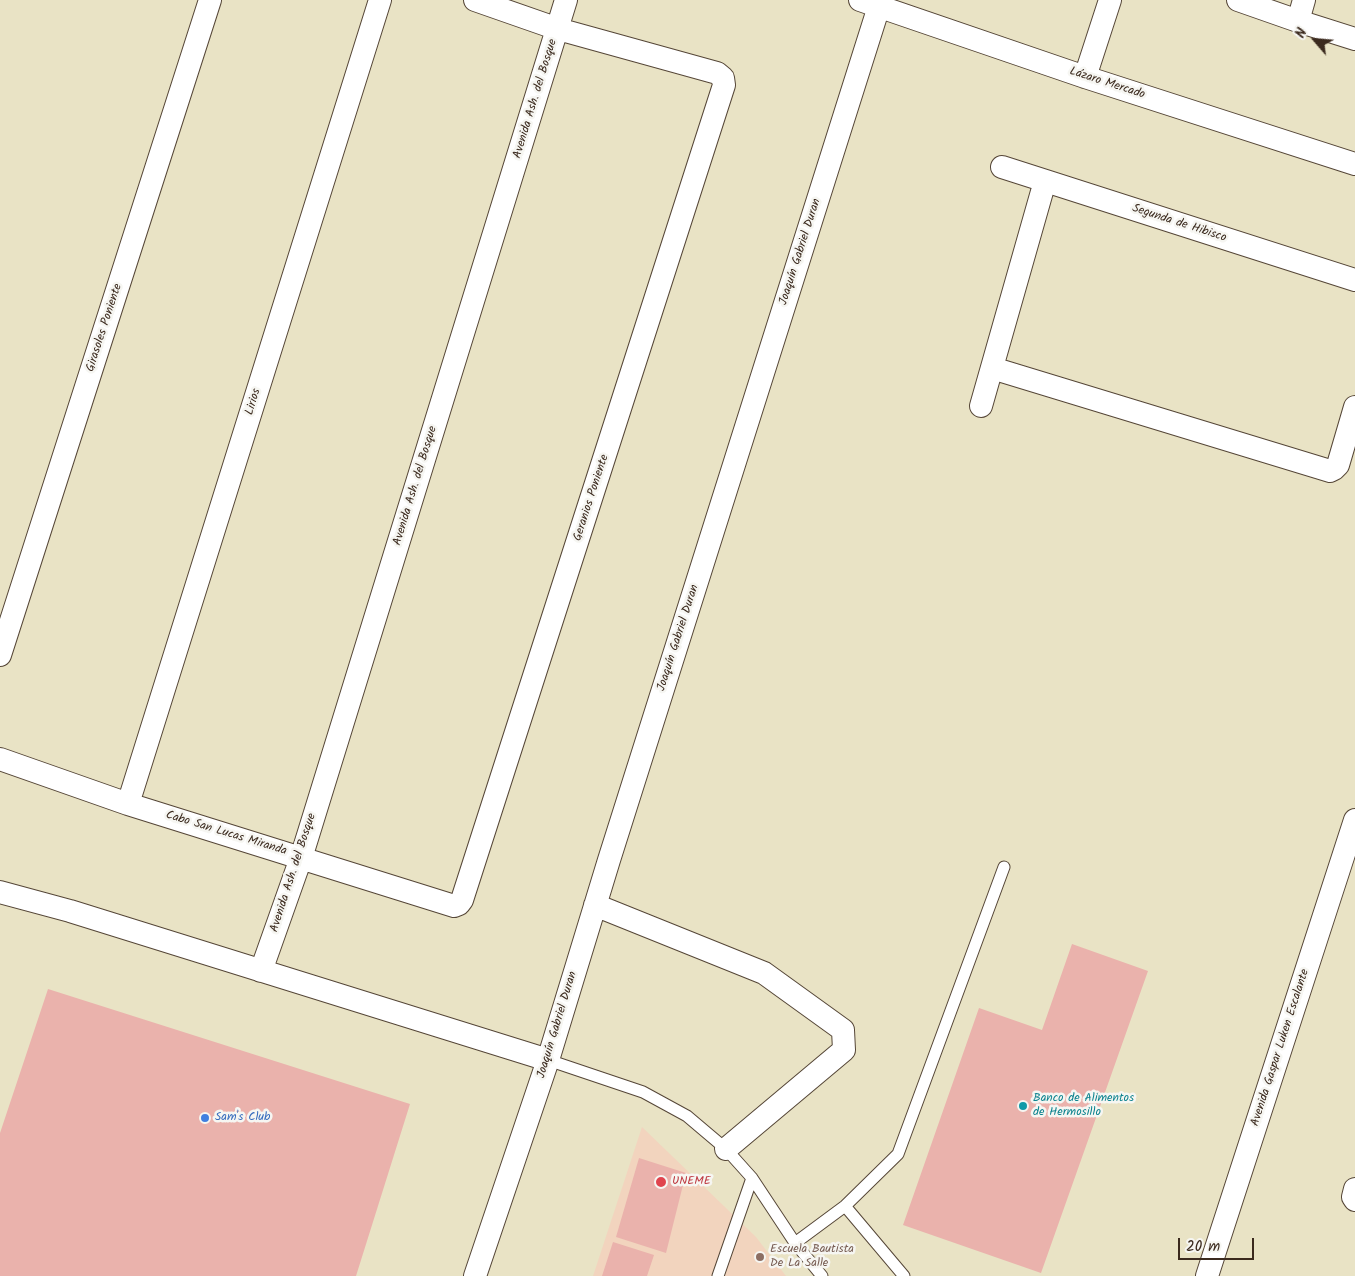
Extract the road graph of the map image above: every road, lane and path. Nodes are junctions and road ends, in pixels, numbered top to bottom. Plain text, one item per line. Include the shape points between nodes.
1 (210, 0) edge
2 (380, 0) edge
3 (475, 0) edge
4 (566, 0) edge
5 (1110, 0) edge
6 (1238, 0) edge
7 (1304, 0) edge
8 (873, 2) edge
9 (1298, 21) junction
10 (558, 29) junction
11 (1355, 39) edge
12 (1085, 77) junction
13 (1355, 164) edge
14 (1002, 167) dead end
15 (1045, 181) junction
16 (1355, 280) edge
17 (992, 368) junction
18 (980, 406) dead end
19 (1355, 407) edge
20 (0, 655) edge
21 (0, 759) edge
22 (128, 804) junction
23 (1355, 820) edge
24 (300, 858) junction
25 (1004, 867) dead end
26 (0, 892) edge
27 (596, 905) junction
28 (454, 906) joint
29 (261, 971) junction
30 (548, 1060) junction
31 (726, 1149) junction
32 (752, 1178) junction
33 (1355, 1189) edge
34 (1355, 1200) edge
35 (845, 1206) junction
36 (795, 1242) junction
37 (475, 1276) edge
38 (718, 1276) edge
39 (822, 1276) edge
40 (904, 1276) edge
41 (1207, 1276) edge

1 - 20 street, Girasoles Poniente
2 - 22 street, Lirios
3 - 10 street
4 - 10 street, Avenida Ash. del Bosque
5 - 12 street
6 - 9 street
7 - 9 street
8 - 12 street, Lázaro Mercado
8 - 27 street, Joaquín Gabriel Duran
9 - 11 street
10 - 24 street, Avenida Ash. del Bosque
10 - 28 street, Geranios Poniente via 717,73 723,78 724,85 462,900
12 - 13 street, Lázaro Mercado
14 - 15 street, Segunda de Hibisco
15 - 16 street, Segunda de Hibisco
15 - 17 street
17 - 18 street
17 - 19 street via 1330,471 1338,465
21 - 22 street, Cabo San Lucas Miranda
22 - 24 street, Cabo San Lucas Miranda
23 - 41 street, Avenida Gaspar Luken Escalante
24 - 28 street, Cabo San Lucas Miranda
24 - 29 street, Avenida Ash. del Bosque
25 - 35 lane via 898,1154
26 - 29 street
27 - 30 street, Joaquín Gabriel Duran
27 - 31 street via 764,973 843,1030 844,1050
29 - 30 street
30 - 31 lane via 643,1092 687,1116
30 - 37 street, Joaquín Gabriel Duran
31 - 32 lane
32 - 36 lane
32 - 38 lane
33 - 34 street
35 - 36 lane
35 - 40 lane
36 - 39 lane

